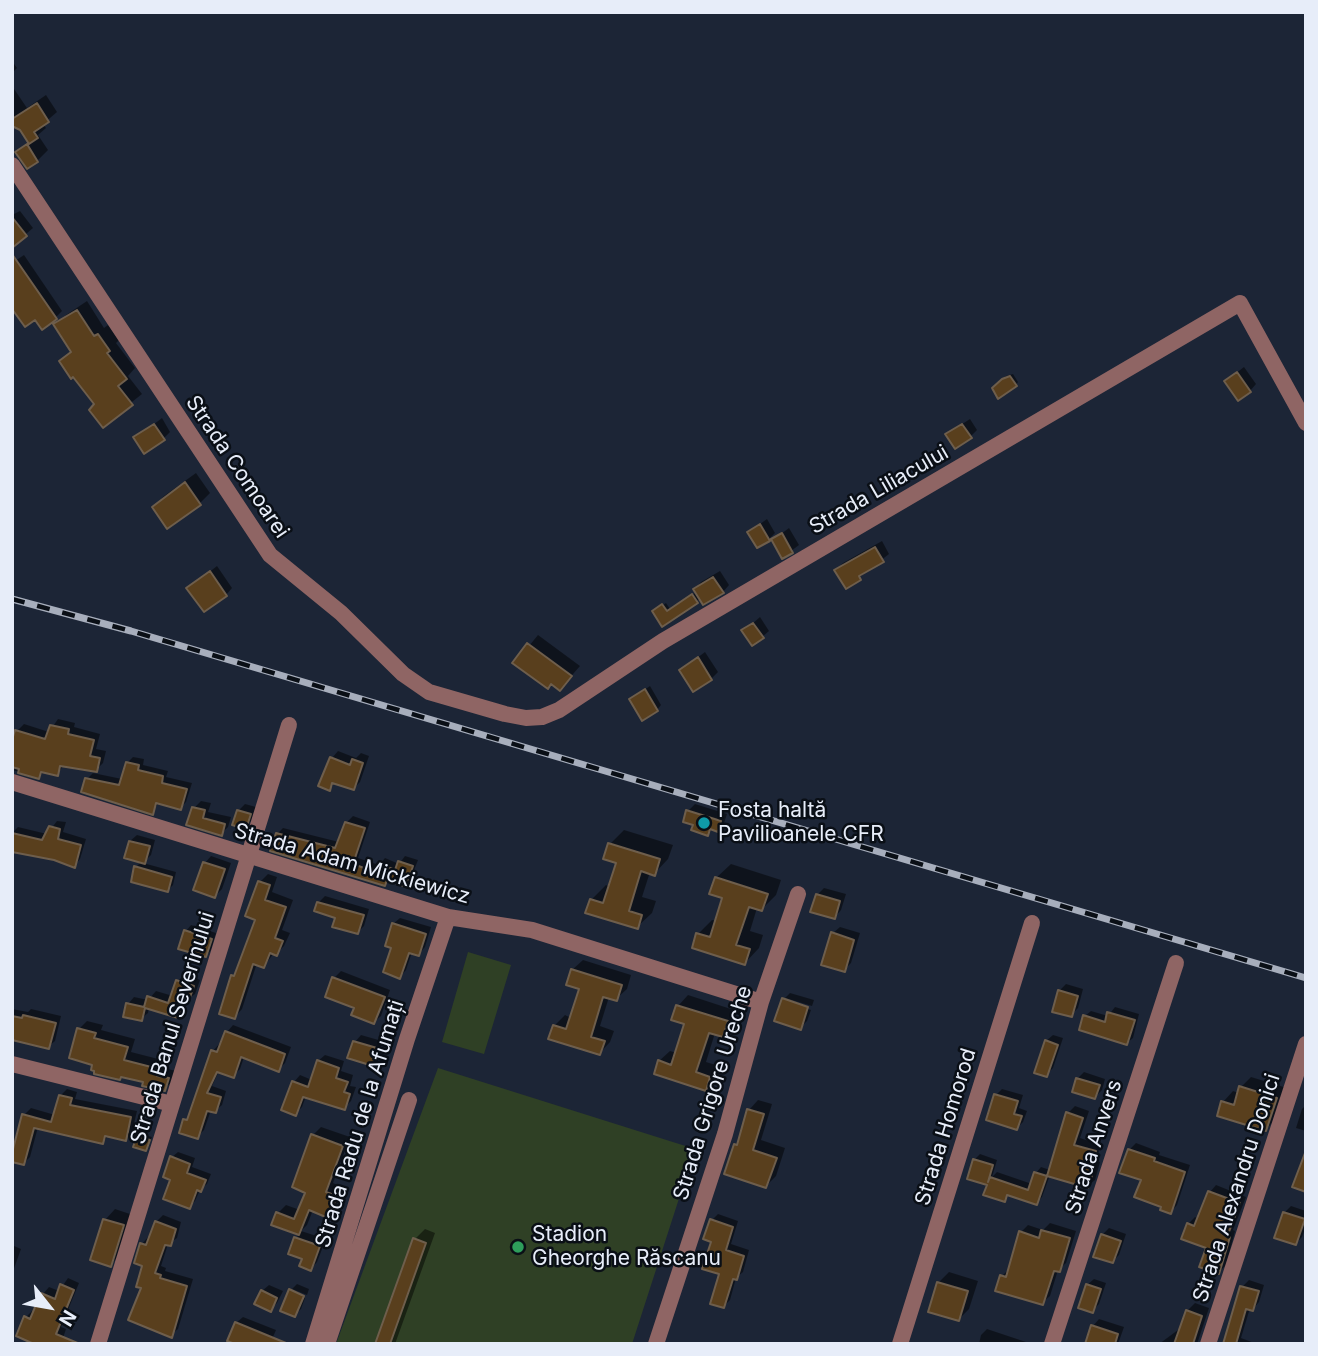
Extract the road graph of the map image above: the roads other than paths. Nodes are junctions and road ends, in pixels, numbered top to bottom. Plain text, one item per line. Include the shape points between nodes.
1 (12, 165) edge
2 (1306, 423) edge
3 (542, 716) joint
4 (289, 725) dead end
5 (12, 782) edge
6 (248, 856) junction
7 (798, 894) dead end
8 (449, 917) junction
9 (1032, 923) dead end
10 (1176, 963) dead end
11 (761, 1002) junction
12 (1306, 1044) edge
13 (12, 1064) edge
14 (409, 1100) dead end
15 (172, 1104) junction
16 (98, 1344) edge
17 (313, 1344) edge
18 (327, 1344) edge
19 (656, 1344) edge
20 (900, 1344) edge
21 (1052, 1344) edge
22 (1208, 1344) edge

1 - 3 street, Strada Comoarei via 270,555 429,692 505,714
2 - 3 street, Strada Liliacului via 1240,303
4 - 6 street, Strada Banul Severinului
5 - 6 street, Strada Adam Mickiewicz
6 - 8 street, Strada Adam Mickiewicz
6 - 15 street, Strada Banul Severinului
7 - 11 street, Strada Grigore Ureche
8 - 11 street, Strada Adam Mickiewicz via 532,930
8 - 17 street, Strada Radu de la Afumați
9 - 20 street, Strada Homorod
10 - 21 street, Strada Anvers
11 - 19 street, Strada Grigore Ureche via 726,1134
12 - 22 street, Strada Alexandru Donici
13 - 15 street
14 - 18 street
15 - 16 street, Strada Banul Severinului

